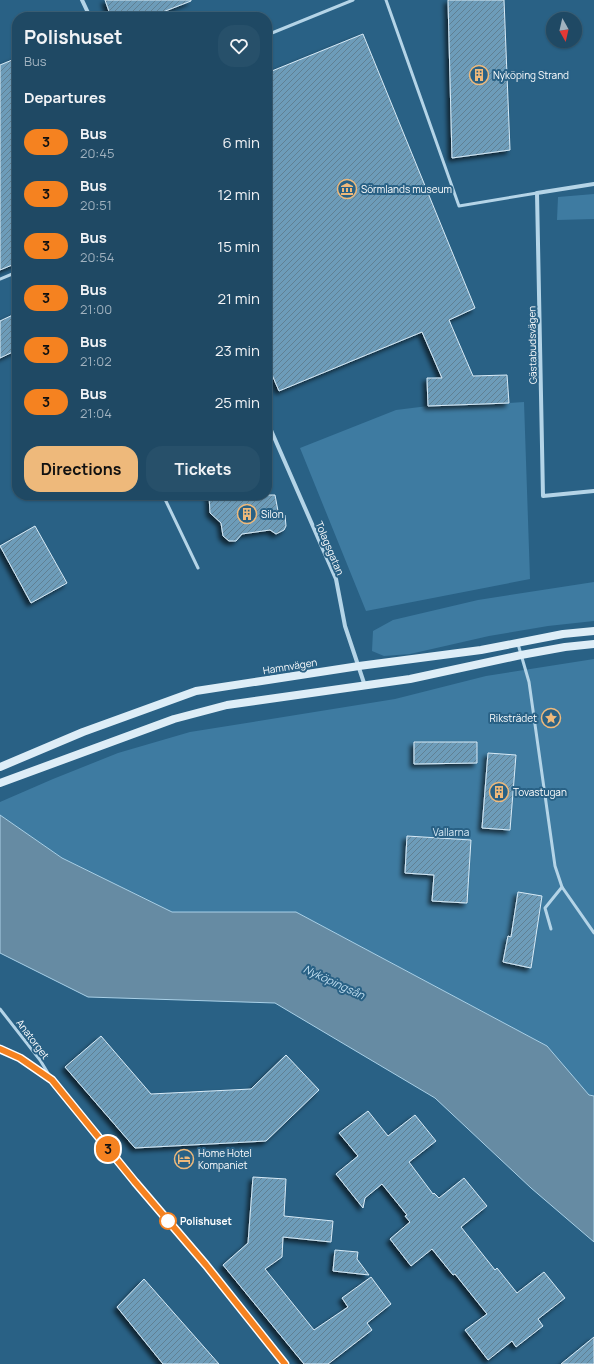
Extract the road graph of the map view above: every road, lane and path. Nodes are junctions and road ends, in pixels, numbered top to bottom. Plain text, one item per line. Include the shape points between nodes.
1 (82, 0) edge
2 (353, 0) edge
3 (386, 0) edge
4 (88, 12) edge
5 (272, 33) edge
6 (594, 184) edge
7 (537, 193) junction
8 (12, 274) edge
9 (0, 279) edge
10 (272, 433) edge
11 (594, 491) edge
12 (165, 500) edge
13 (198, 568) dead end
14 (594, 631) edge
15 (518, 642) junction
16 (594, 644) edge
17 (521, 655) junction
18 (359, 666) junction
19 (365, 686) junction
20 (0, 767) edge
21 (0, 783) edge
22 (562, 887) junction
23 (551, 930) dead end
24 (594, 933) edge
25 (0, 1009) edge
26 (0, 1049) edge
27 (52, 1080) junction
28 (285, 1364) edge

1 - 4 street
2 - 5 lane
3 - 7 lane via 459,206
6 - 7 street
7 - 11 street, Gästabudsvägen via 543,496
8 - 9 lane
10 - 18 street, Tolagsgatan via 336,579 345,626
12 - 13 lane
14 - 15 main road, Hamnvägen
15 - 17 lane
15 - 18 main road, Hamnvägen via 481,650
16 - 17 main road
17 - 19 main road
17 - 22 lane via 529,682 555,866
18 - 19 street, Tolagsgatan
18 - 20 main road, Hamnvägen via 196,691 83,732
19 - 21 main road via 227,705 174,719
22 - 23 lane via 545,908
22 - 24 lane
25 - 27 lane, Anatorget via 40,1060
26 - 27 street via 20,1058
27 - 28 street

